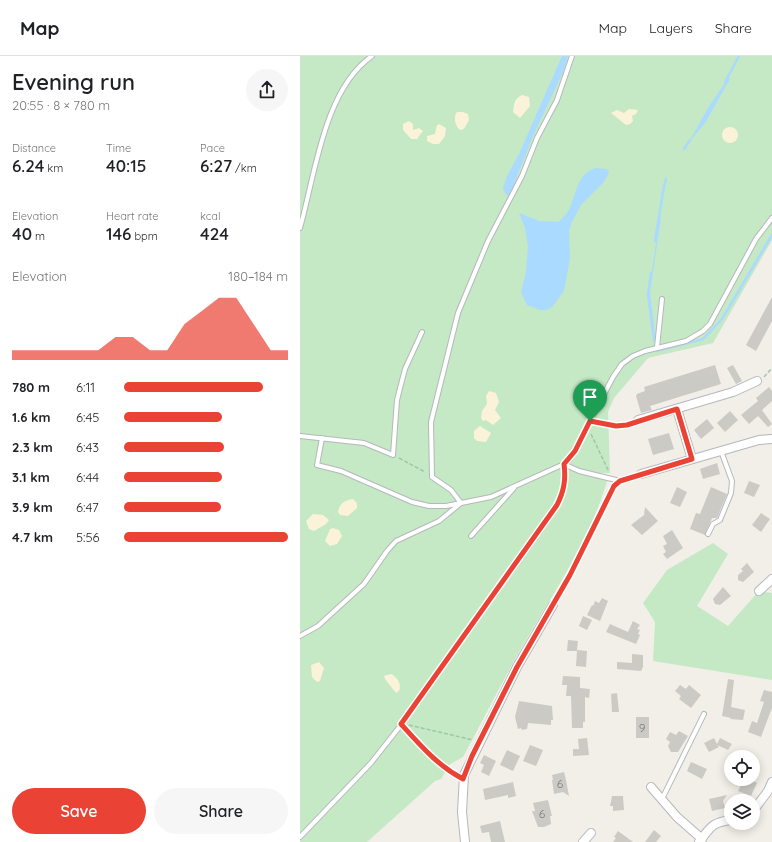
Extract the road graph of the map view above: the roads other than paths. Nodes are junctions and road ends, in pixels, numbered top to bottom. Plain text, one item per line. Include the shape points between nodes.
1 (372, 56) edge
2 (572, 56) edge
3 (772, 218) edge
4 (300, 228) edge
5 (662, 300) dead end
6 (422, 332) dead end
7 (657, 347) junction
8 (757, 381) road end
9 (677, 409) junction
10 (638, 420) road end
11 (300, 436) edge
12 (322, 438) junction
13 (772, 439) edge
14 (721, 451) junction
15 (692, 459) junction
16 (564, 464) junction
17 (641, 474) road end
18 (620, 481) road end
19 (516, 486) junction
20 (461, 503) junction
21 (708, 534) dead end
22 (471, 536) dead end
23 (772, 579) edge
24 (759, 591) dead end
25 (554, 605) road end
26 (300, 636) edge
27 (704, 714) dead end
28 (401, 724) junction
29 (463, 779) junction
30 (772, 782) edge
31 (651, 787) dead end
32 (662, 800) junction
33 (760, 802) edge
34 (724, 821) edge
35 (591, 833) dead end
36 (300, 837) edge
37 (700, 840) edge
38 (465, 842) edge
39 (583, 842) edge

1 - 4 lane via 355,71 336,102 316,163
2 - 20 lane via 557,100 488,241 458,313 431,422 432,477 451,490
3 - 7 lane via 756,240 710,324 686,341
5 - 7 lane
6 - 12 lane via 404,369 397,400 393,455 364,443
7 - 16 lane via 633,356 622,364 575,451
8 - 9 street via 733,392
9 - 10 street
9 - 15 street
11 - 12 lane
12 - 20 lane via 317,465 341,471 412,502 429,506
13 - 14 street via 759,440
14 - 15 street
14 - 21 lane via 732,481 731,494 720,520 713,524
15 - 17 street
16 - 18 lane via 579,471
16 - 19 lane
16 - 28 lane via 566,479 563,494 557,505
19 - 20 lane via 491,497
19 - 22 lane
20 - 26 lane via 439,520 396,541 364,584 318,626
23 - 24 street
25 - 29 street via 522,658
27 - 32 lane
28 - 29 lane via 433,759
28 - 36 lane via 371,763
29 - 38 street
30 - 33 street
31 - 32 street
32 - 37 street
34 - 37 street via 713,824
35 - 39 street

